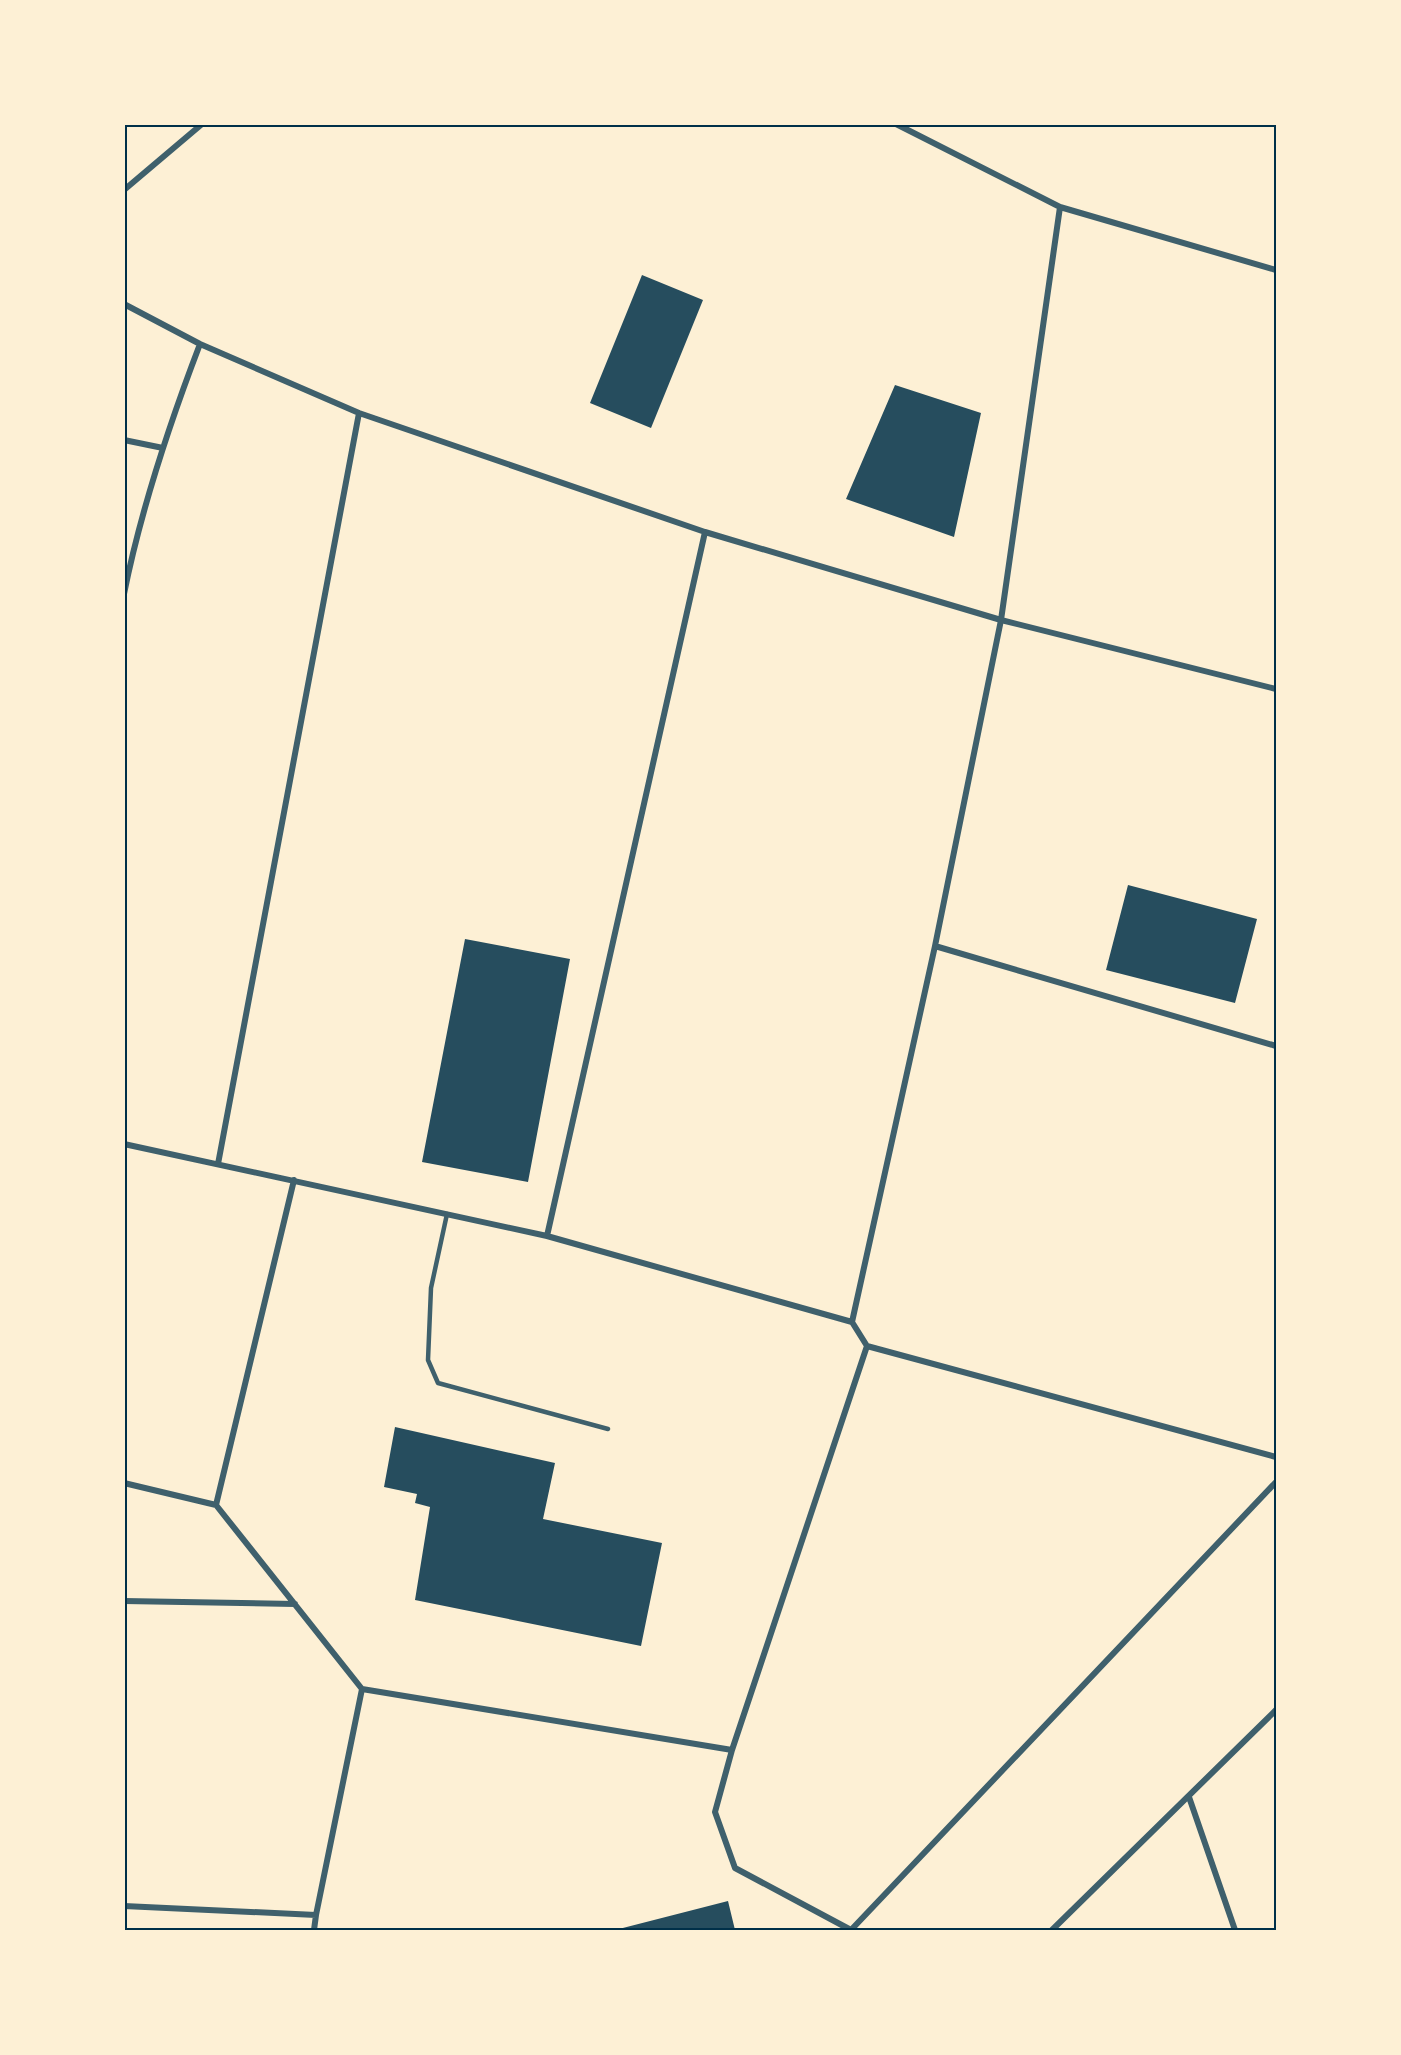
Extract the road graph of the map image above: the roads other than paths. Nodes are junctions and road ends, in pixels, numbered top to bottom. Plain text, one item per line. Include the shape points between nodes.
1 (202, 124) edge
2 (896, 124) edge
3 (124, 190) edge
4 (1060, 207) junction
5 (1276, 270) edge
6 (124, 304) edge
7 (200, 344) junction
8 (359, 413) junction
9 (124, 440) edge
10 (163, 448) junction
11 (705, 532) junction
12 (124, 594) edge
13 (1000, 620) junction
14 (1276, 689) edge
15 (935, 946) junction
16 (1276, 1046) edge
17 (124, 1144) edge
18 (218, 1164) junction
19 (294, 1180) junction
20 (447, 1214) junction
21 (547, 1236) junction
22 (852, 1322) junction
23 (867, 1346) junction
24 (608, 1429) dead end
25 (1276, 1457) edge
26 (1276, 1482) edge
27 (124, 1483) edge
28 (216, 1505) junction
29 (124, 1601) edge
30 (295, 1604) junction
31 (362, 1689) junction
32 (1276, 1710) edge
33 (732, 1750) junction
34 (1189, 1797) junction
35 (124, 1906) edge
36 (316, 1915) junction
37 (314, 1930) edge
38 (1052, 1930) edge
39 (1235, 1930) edge

1 - 3 street
2 - 4 street
4 - 5 street
4 - 13 street
6 - 7 street
7 - 8 street
7 - 10 street
8 - 11 street
8 - 18 street
9 - 10 street
10 - 12 street
11 - 13 street
11 - 21 street
13 - 14 street
13 - 15 street
15 - 16 street
15 - 22 street
17 - 18 street
18 - 19 street
19 - 20 street
19 - 28 street
20 - 21 street
20 - 24 lane via 431,1288 428,1360 438,1383
21 - 22 street
22 - 23 street
23 - 25 street
23 - 33 street
26 - 33 street via 851,1930 735,1868 715,1812
27 - 28 street
28 - 30 street
29 - 30 street
30 - 31 street
31 - 33 street
31 - 36 street
32 - 34 street
34 - 38 street
34 - 39 street
35 - 36 street
36 - 37 street

